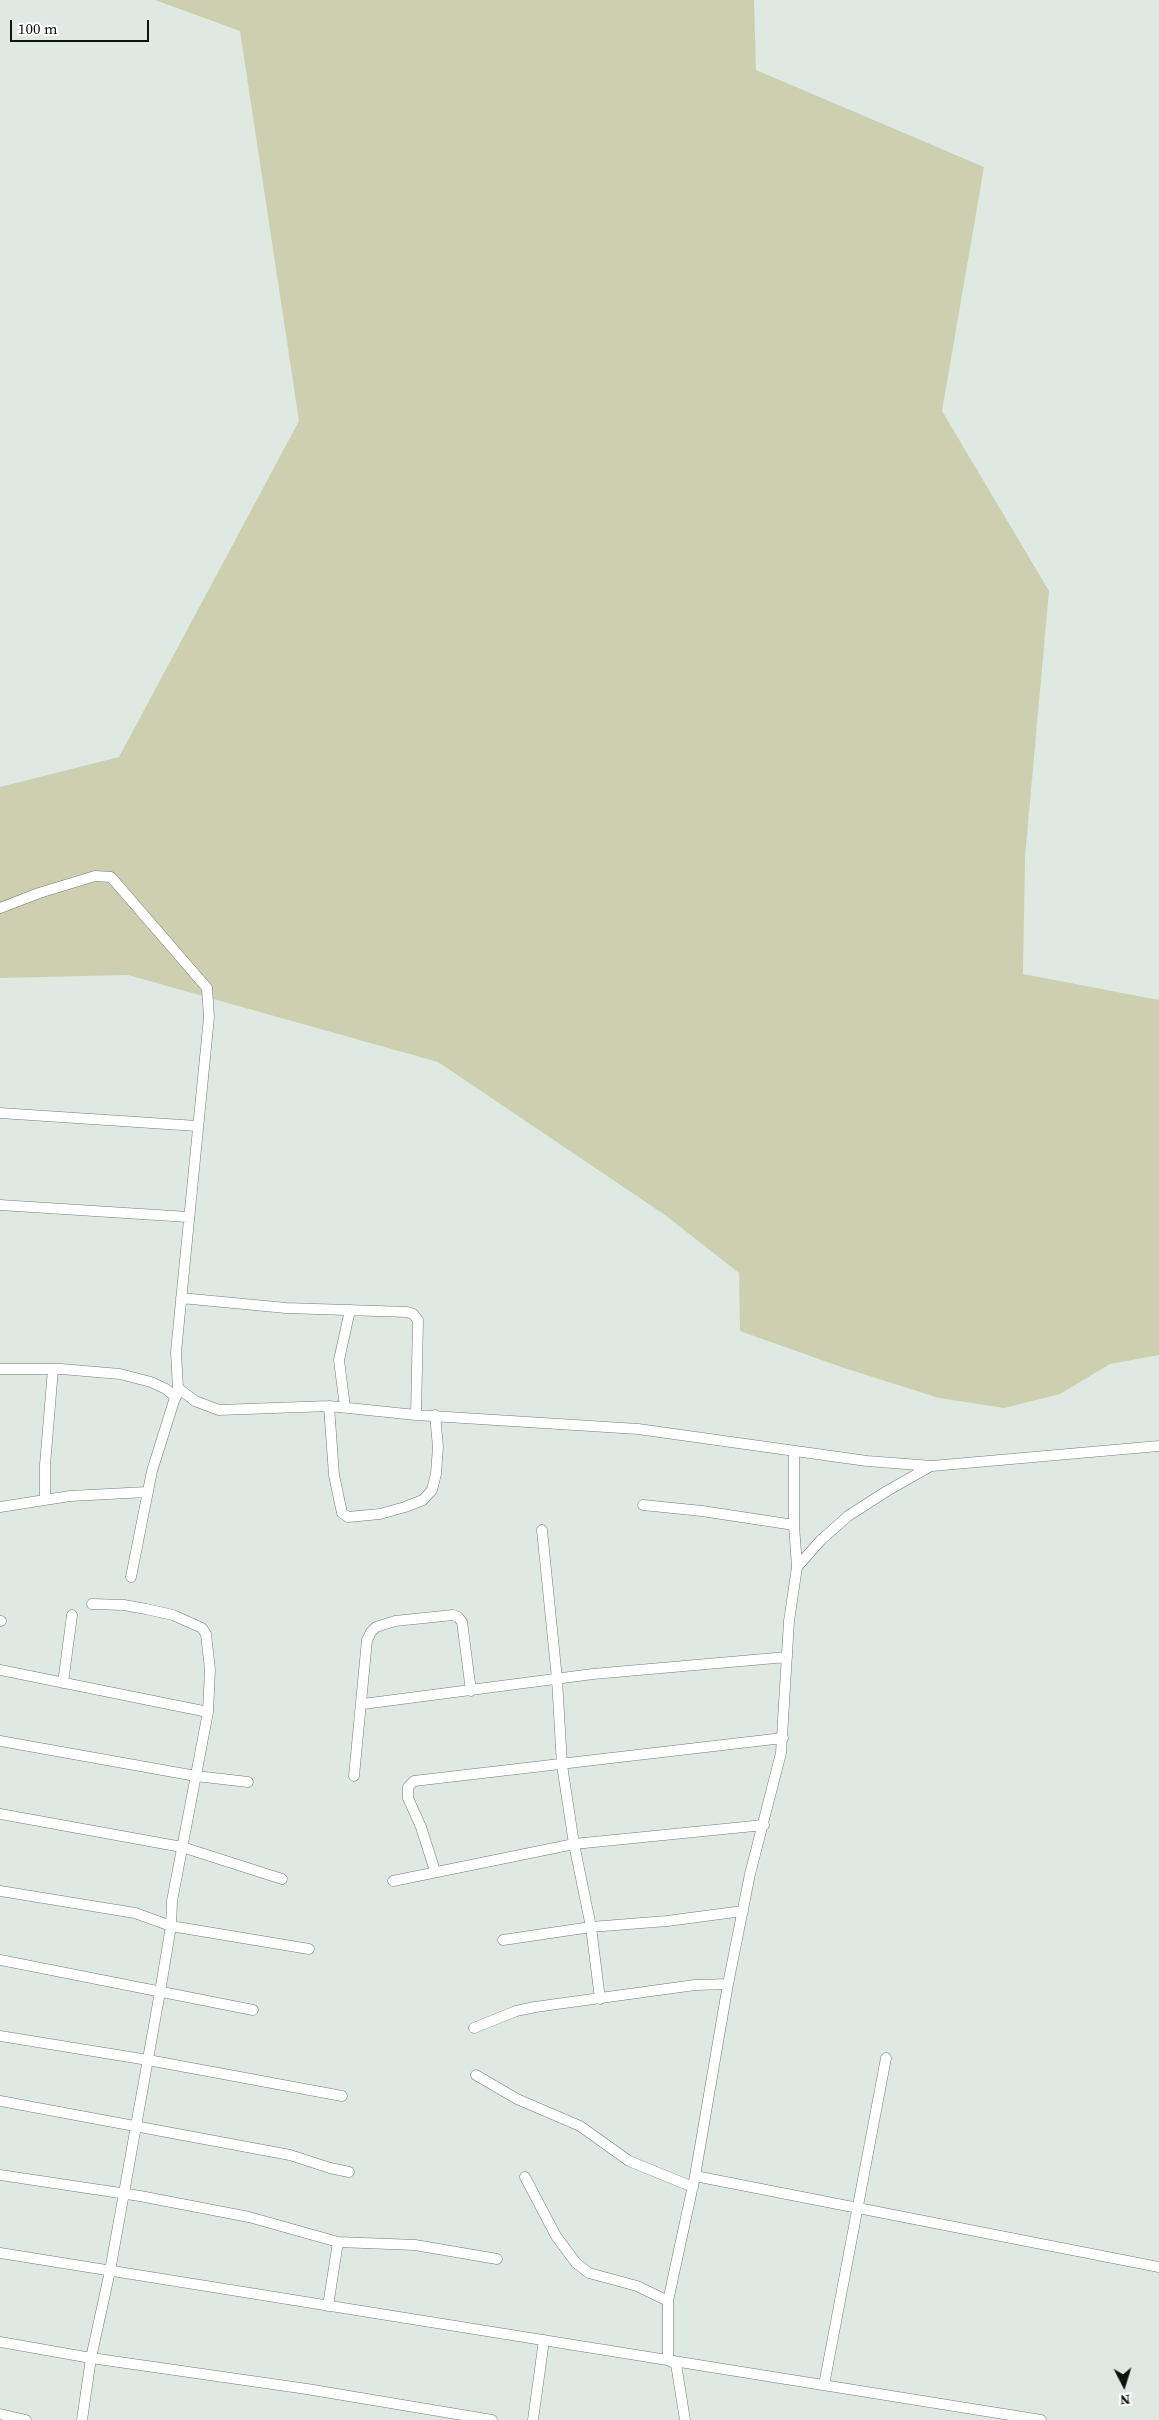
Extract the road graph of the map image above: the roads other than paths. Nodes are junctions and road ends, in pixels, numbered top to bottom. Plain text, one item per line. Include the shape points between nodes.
1 (0, 908) edge
2 (0, 1113) edge
3 (197, 1126) junction
4 (0, 1205) edge
5 (188, 1217) junction
6 (181, 1298) junction
7 (350, 1310) junction
8 (0, 1369) edge
9 (53, 1369) junction
10 (177, 1392) junction
11 (329, 1406) junction
12 (346, 1407) junction
13 (416, 1415) junction
14 (435, 1415) junction
15 (1159, 1446) edge
16 (794, 1451) junction
17 (932, 1466) junction
18 (147, 1492) junction
19 (45, 1500) junction
20 (643, 1505) dead end
21 (0, 1507) edge
22 (794, 1525) junction
23 (542, 1530) dead end
24 (797, 1567) junction
25 (131, 1577) dead end
26 (92, 1604) dead end
27 (72, 1615) dead end
28 (786, 1657) junction
29 (0, 1670) edge
30 (557, 1679) junction
31 (63, 1683) junction
32 (471, 1691) junction
33 (363, 1704) junction
34 (208, 1712) junction
35 (783, 1738) junction
36 (0, 1741) edge
37 (562, 1765) junction
38 (196, 1776) junction
39 (354, 1776) dead end
40 (248, 1782) dead end
41 (0, 1814) edge
42 (764, 1825) junction
43 (574, 1844) junction
44 (182, 1847) junction
45 (435, 1871) junction
46 (282, 1879) dead end
47 (393, 1881) dead end
48 (0, 1891) edge
49 (743, 1911) junction
50 (171, 1926) junction
51 (591, 1927) junction
52 (503, 1940) dead end
53 (309, 1949) dead end
54 (0, 1960) edge
55 (728, 1984) junction
56 (160, 1992) junction
57 (600, 1999) junction
58 (253, 2010) dead end
59 (474, 2028) dead end
60 (0, 2036) edge
61 (886, 2058) dead end
62 (148, 2060) junction
63 (476, 2075) dead end
64 (342, 2096) dead end
65 (0, 2102) edge
66 (136, 2126) junction
67 (349, 2172) dead end
68 (0, 2175) edge
69 (696, 2176) junction
70 (525, 2177) dead end
71 (693, 2187) junction
72 (122, 2193) junction
73 (859, 2207) junction
74 (338, 2242) junction
75 (0, 2253) edge
76 (497, 2259) dead end
77 (1159, 2267) edge
78 (110, 2271) junction
79 (668, 2301) junction
80 (328, 2306) junction
81 (544, 2340) junction
82 (0, 2342) edge
83 (90, 2358) junction
84 (668, 2360) junction
85 (824, 2385) junction
86 (0, 2414) edge
87 (26, 2420) edge
88 (82, 2420) edge
89 (492, 2420) edge
90 (533, 2420) edge
91 (685, 2420) edge
92 (1041, 2420) edge

1 - 3 street via 95,876 111,877 117,882 207,988 209,1017
2 - 3 street
3 - 5 street
4 - 5 street
5 - 6 street
6 - 7 street via 286,1308
6 - 10 street via 176,1352
7 - 12 street via 339,1360
7 - 13 street via 407,1312 418,1320
8 - 9 street
9 - 10 street via 120,1374
9 - 19 street via 44,1472
10 - 11 street via 219,1410
10 - 18 street
11 - 12 street
11 - 14 street via 334,1475 342,1513 348,1517 380,1514 405,1507 423,1500 432,1490 438,1447
12 - 13 street
13 - 14 street
14 - 16 street via 638,1429
15 - 17 street
16 - 17 street
16 - 22 street
17 - 24 street via 848,1516
18 - 19 street
18 - 25 street
19 - 21 street
20 - 22 street
22 - 24 street
23 - 30 street
24 - 28 street
26 - 34 street via 146,1609 173,1615 202,1628 206,1634 210,1670
27 - 31 street
28 - 30 street
28 - 35 street
29 - 31 street
30 - 32 street
30 - 37 street
31 - 34 street
32 - 33 street
32 - 33 street via 462,1622 458,1618 453,1615 395,1621 370,1632
33 - 39 street
34 - 38 street
35 - 37 street
35 - 42 street
36 - 38 street
37 - 43 street
37 - 45 street via 414,1781 408,1787 408,1798
38 - 40 street
38 - 44 street
41 - 44 street
42 - 43 street
42 - 49 street
43 - 45 street
43 - 51 street
44 - 46 street
44 - 50 street
45 - 47 street
48 - 50 street via 135,1913
49 - 51 street
49 - 55 street
50 - 53 street
50 - 56 street
51 - 52 street
51 - 57 street
54 - 56 street
55 - 57 street via 695,1985
55 - 69 street
56 - 58 street
56 - 62 street
57 - 59 street via 516,2011
60 - 62 street
61 - 73 street
62 - 64 street
62 - 66 street
63 - 71 street via 517,2099 580,2126 629,2161
65 - 66 street
66 - 67 street via 290,2155
66 - 72 street
68 - 72 street
69 - 71 street
69 - 73 street
70 - 79 street via 556,2236 576,2264 590,2273 637,2286
71 - 79 street
72 - 74 street via 270,2222
72 - 78 street
73 - 77 street
73 - 85 street
74 - 76 street via 415,2245
74 - 80 street
75 - 78 street
78 - 80 street
78 - 83 street
79 - 84 street
80 - 81 street
81 - 84 street
81 - 90 street
82 - 83 street
83 - 88 street
83 - 89 street
84 - 85 street
84 - 91 street via 676,2364
85 - 92 street
86 - 87 street

